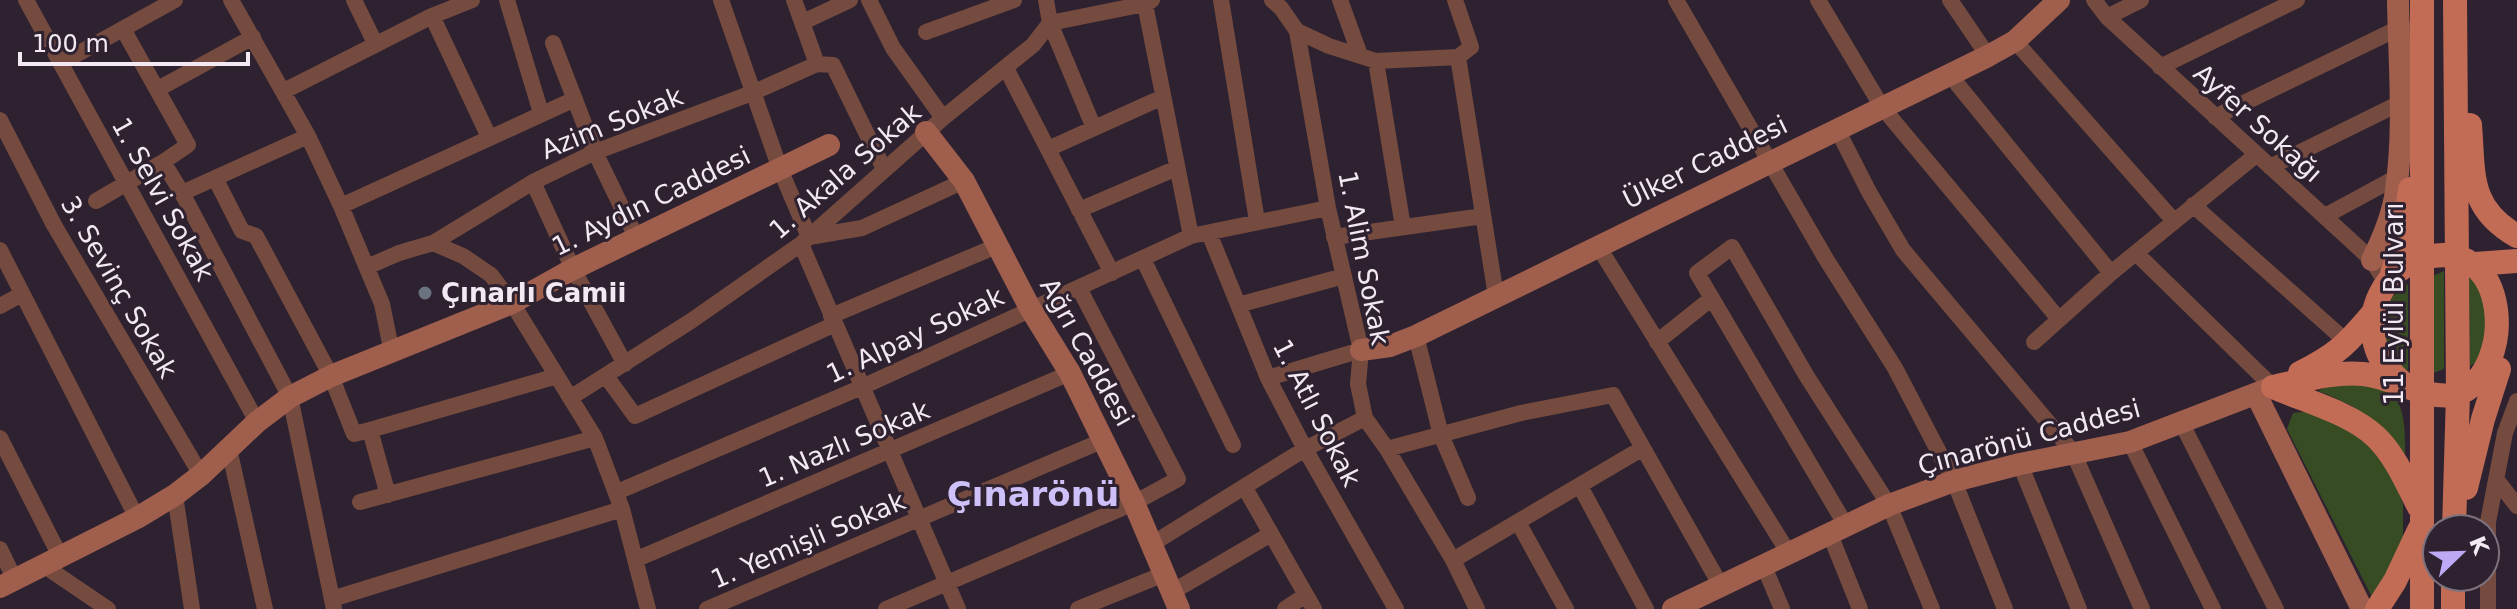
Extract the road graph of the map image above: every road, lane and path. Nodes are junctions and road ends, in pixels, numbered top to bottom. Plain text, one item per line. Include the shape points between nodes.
1 (26, 0) edge
2 (175, 0) edge
3 (231, 0) edge
4 (354, 0) edge
5 (472, 0) edge
6 (507, 0) edge
7 (721, 0) edge
8 (794, 0) edge
9 (850, 0) edge
10 (869, 0) edge
11 (1014, 0) edge
12 (1046, 0) edge
13 (1221, 0) edge
14 (1272, 0) edge
15 (1340, 0) edge
16 (1455, 0) edge
17 (1676, 0) edge
18 (1818, 0) edge
19 (1950, 0) edge
20 (2059, 0) edge
21 (2094, 0) edge
22 (2141, 0) edge
23 (2297, 0) edge
24 (2398, 0) edge
25 (2422, 0) edge
26 (2457, 0) edge
27 (1148, 2) edge
28 (437, 9) edge
29 (2107, 17) junction
30 (803, 22) junction
31 (1050, 23) junction
32 (123, 29) junction
33 (2410, 30) junction
34 (1297, 31) junction
35 (926, 32) dead end
36 (253, 37) junction
37 (2015, 41) junction
38 (375, 43) junction
39 (553, 43) dead end
40 (1988, 56) junction
41 (1458, 57) junction
42 (1368, 58) junction
43 (61, 63) junction
44 (817, 64) junction
45 (2160, 67) junction
46 (1006, 68) junction
47 (1949, 74) junction
48 (158, 89) junction
49 (284, 91) junction
50 (2422, 92) junction
51 (752, 93) junction
52 (1163, 97) junction
53 (575, 99) junction
54 (2400, 103) junction
55 (1882, 107) junction
56 (541, 113) junction
57 (2215, 117) junction
58 (0, 120) edge
59 (934, 125) junction
60 (1094, 128) junction
61 (1837, 129) junction
62 (308, 136) junction
63 (489, 137) junction
64 (829, 145) dead end
65 (1048, 149) junction
66 (595, 152) junction
67 (2256, 155) junction
68 (1771, 161) junction
69 (163, 162) junction
70 (2270, 167) junction
71 (1177, 168) junction
72 (780, 169) junction
73 (884, 169) junction
74 (2397, 177) junction
75 (215, 178) junction
76 (964, 181) junction
77 (533, 182) junction
78 (128, 183) junction
79 (182, 193) junction
80 (96, 201) dead end
81 (2193, 205) junction
82 (341, 206) junction
83 (1328, 208) junction
84 (1079, 210) junction
85 (1483, 216) junction
86 (2325, 216) junction
87 (1257, 221) junction
88 (2174, 221) junction
89 (1403, 227) junction
90 (1209, 233) junction
91 (1191, 236) junction
92 (2517, 236) edge
93 (1334, 237) junction
94 (637, 239) junction
95 (805, 240) junction
96 (433, 243) junction
97 (999, 245) junction
98 (1598, 246) junction
99 (0, 250) edge
100 (2136, 253) junction
101 (2423, 258) junction
102 (1143, 259) junction
103 (2372, 260) junction
104 (2466, 261) junction
105 (2517, 261) edge
106 (367, 267) junction
107 (573, 269) junction
108 (1112, 273) junction
109 (2111, 273) junction
110 (1344, 276) junction
111 (2388, 280) junction
112 (1079, 288) junction
113 (22, 294) junction
114 (1496, 296) junction
115 (1712, 298) junction
116 (512, 303) junction
117 (1238, 305) junction
118 (0, 306) edge
119 (1030, 308) junction
120 (2374, 312) junction
121 (2058, 318) junction
122 (833, 320) junction
123 (2514, 330) edge
124 (1416, 336) junction
125 (1657, 342) junction
126 (2034, 342) dead end
127 (2348, 343) junction
128 (1361, 350) junction
129 (392, 353) junction
130 (2501, 363) junction
131 (625, 364) junction
132 (1070, 373) junction
133 (331, 376) junction
134 (557, 376) junction
135 (606, 376) junction
136 (1268, 378) junction
137 (862, 387) junction
138 (2412, 388) junction
139 (2264, 391) junction
140 (2458, 394) junction
141 (290, 397) junction
142 (570, 398) junction
143 (2517, 401) edge
144 (1365, 418) junction
145 (257, 422) junction
146 (2182, 424) junction
147 (370, 430) junction
148 (1441, 435) junction
149 (0, 438) edge
150 (595, 438) junction
151 (1104, 440) junction
152 (2130, 442) junction
153 (1233, 445) dead end
154 (1643, 448) junction
155 (229, 449) junction
156 (1305, 449) junction
157 (1387, 449) junction
158 (889, 450) junction
159 (2073, 452) junction
160 (2517, 455) edge
161 (2020, 464) junction
162 (2497, 472) junction
163 (201, 475) junction
164 (1954, 481) junction
165 (1580, 486) junction
166 (1245, 488) junction
167 (617, 492) junction
168 (175, 495) junction
169 (388, 495) junction
170 (1468, 498) dead end
171 (360, 502) dead end
172 (1134, 503) junction
173 (1889, 505) junction
174 (2517, 506) edge
175 (622, 509) junction
176 (2422, 513) edge
177 (2454, 513) edge
178 (2458, 513) edge
179 (2421, 516) edge
180 (137, 518) junction
181 (919, 519) junction
182 (2421, 520) edge
183 (1518, 522) junction
184 (1837, 528) junction
185 (1271, 534) junction
186 (1152, 544) junction
187 (0, 549) edge
188 (1788, 552) junction
189 (637, 559) junction
190 (51, 560) junction
191 (1453, 560) junction
192 (1763, 564) junction
193 (7, 584) edge
194 (947, 584) junction
195 (1172, 592) edge
196 (1709, 597) edge
197 (1310, 602) edge
198 (2488, 602) edge
199 (333, 604) edge
200 (643, 608) edge
201 (108, 609) edge
202 (192, 609) edge
203 (265, 609) edge
204 (707, 609) edge
205 (886, 609) edge
206 (958, 609) edge
207 (1078, 609) edge
208 (1285, 609) edge
209 (1396, 609) edge
210 (1477, 609) edge
211 (1566, 609) edge
212 (1646, 609) edge
213 (1673, 609) edge
214 (1782, 609) edge
215 (1860, 609) edge
216 (1932, 609) edge
217 (2005, 609) edge
218 (2079, 609) edge
219 (2142, 609) edge
220 (2213, 609) edge
221 (2276, 609) edge
222 (2362, 609) edge
223 (2377, 609) edge
224 (2500, 609) edge

1 - 43 street, 1. Selvi Sokak
2 - 32 street
3 - 36 street
4 - 38 street
5 - 28 street
6 - 56 street
7 - 51 street
8 - 30 street
9 - 30 street
10 - 59 street
11 - 35 street
12 - 31 street
13 - 87 street
14 - 34 street
15 - 42 street
16 - 41 street via 1471,47
17 - 68 street
18 - 55 street
19 - 40 street
20 - 37 main road, Ülker Caddesi
21 - 29 street, Ayfer Sokağı
22 - 29 street
23 - 45 street
24 - 33 main road
25 - 33 main road, 11 Eylül Bulvarı
26 - 92 main road via 2477,194 2485,211
26 - 104 main road
27 - 31 street
27 - 52 street
28 - 38 street
28 - 63 street
29 - 45 street, Ayfer Sokağı
30 - 44 street
31 - 46 street, 1. Akala Sokak
31 - 60 street
32 - 43 street
32 - 48 street
33 - 50 main road, 11 Eylül Bulvarı
33 - 54 main road
33 - 57 street
34 - 42 street
34 - 83 street, 1. Alim Sokak
36 - 48 street
36 - 49 street
37 - 40 main road, Ülker Caddesi
37 - 88 street
38 - 49 street
39 - 53 street
40 - 47 main road, Ülker Caddesi
41 - 42 street
41 - 85 street
42 - 89 street
43 - 78 street, 1. Selvi Sokak
44 - 51 street, Azim Sokak
44 - 73 street via 833,65
45 - 57 street, Ayfer Sokağı
46 - 59 street, 1. Akala Sokak
46 - 65 street
47 - 55 main road, Ülker Caddesi
47 - 109 street
48 - 69 street via 188,145
49 - 62 street
50 - 101 main road, 11 Eylül Bulvarı
50 - 111 main road via 2405,229
51 - 66 street, Azim Sokak
51 - 72 street
52 - 60 street
52 - 71 street
53 - 56 street
53 - 66 street
54 - 70 street
54 - 74 main road
55 - 61 main road, Ülker Caddesi
55 - 121 street
56 - 63 street
57 - 67 street, Ayfer Sokağı
58 - 163 street, 3. Sevinç Sokak via 54,225
59 - 73 street, 1. Akala Sokak
59 - 76 main road, Ağrı Caddesi
60 - 65 street
61 - 68 main road, Ülker Caddesi
61 - 159 street via 1903,250
62 - 75 street
62 - 82 street
63 - 82 street
64 - 72 main road, 1. Aydın Caddesi
65 - 84 street
66 - 77 street, Azim Sokak
66 - 94 street
67 - 70 street, Ayfer Sokağı
67 - 81 street
68 - 98 main road, Ülker Caddesi
68 - 164 street via 1895,368
69 - 78 street
69 - 79 street
70 - 86 street, Ayfer Sokağı
71 - 84 street
71 - 91 street
72 - 94 main road, 1. Aydın Caddesi
72 - 95 street
73 - 95 street, 1. Akala Sokak
74 - 86 street
74 - 103 main road via 2386,232
75 - 79 street
75 - 133 street via 242,231 256,236
76 - 95 street via 862,228
76 - 97 main road, Ağrı Caddesi
77 - 96 street, Azim Sokak
77 - 107 street
78 - 80 street
78 - 145 street, 1. Selvi Sokak
79 - 141 street
81 - 88 street
81 - 127 street
82 - 106 street
83 - 87 street, 1. Alpay Sokak
83 - 93 street, 1. Alim Sokak
84 - 108 street
85 - 89 street
85 - 114 street
86 - 103 street, Ayfer Sokağı
87 - 90 street, 1. Alpay Sokak
88 - 100 street
89 - 93 street
90 - 91 street, 1. Alpay Sokak
90 - 117 street, 1. Atlı Sokak
91 - 102 street, 1. Alpay Sokak
93 - 110 street, 1. Alim Sokak
94 - 107 main road, 1. Aydın Caddesi
95 - 122 street
95 - 131 street, 1. Akala Sokak
96 - 106 street, Azim Sokak
96 - 116 street via 491,275
97 - 119 main road, Ağrı Caddesi
97 - 122 street
98 - 114 main road, Ülker Caddesi
98 - 125 street
99 - 113 street
100 - 109 street
100 - 139 street
101 - 104 main road
101 - 111 main road
101 - 138 main road, 11 Eylül Bulvarı
102 - 108 street, 1. Alpay Sokak
102 - 153 street
103 - 111 street, Ayfer Sokağı
104 - 105 main road
104 - 123 main road via 2492,277 2504,294
104 - 140 main road
106 - 129 street via 382,304
107 - 116 main road, 1. Aydın Caddesi
107 - 131 street
108 - 112 street, 1. Alpay Sokak
109 - 121 street
110 - 117 street
110 - 128 street, 1. Alim Sokak
111 - 120 main road
112 - 119 street, 1. Alpay Sokak
112 - 172 street via 1178,479
113 - 118 street
113 - 180 street
114 - 124 main road, Ülker Caddesi
115 - 125 street
115 - 173 street via 1697,273 1732,247
115 - 184 street
116 - 129 main road, 1. Aydın Caddesi
116 - 134 street
117 - 136 street, 1. Atlı Sokak
119 - 132 main road, Ağrı Caddesi
119 - 137 street, 1. Alpay Sokak
120 - 127 main road
120 - 138 main road via 2378,352 2388,370
121 - 126 street
122 - 135 street via 635,416
122 - 137 street
123 - 130 main road
124 - 128 main road, Ülker Caddesi
124 - 148 street
125 - 188 street
127 - 139 main road via 2332,357
128 - 136 street
128 - 144 street, 1. Alim Sokak via 1358,384
129 - 133 main road, 1. Aydın Caddesi
130 - 140 main road via 2482,383
130 - 178 main road
131 - 135 street, 1. Akala Sokak
132 - 151 main road, Ağrı Caddesi
132 - 158 street, 1. Nazlı Sokak
133 - 141 main road, 1. Aydın Caddesi
133 - 147 street via 354,434
134 - 142 street
134 - 147 street
135 - 142 street, 1. Akala Sokak
136 - 156 street, 1. Atlı Sokak
137 - 158 street
137 - 167 street, 1. Alpay Sokak
138 - 139 main road via 2364,374 2332,375
138 - 140 main road
138 - 176 main road, 11 Eylül Bulvarı
139 - 146 main road, Çınarönü Caddesi
139 - 179 main road via 2342,415 2375,436
139 - 222 main road
140 - 177 main road
141 - 145 main road, 1. Aydın Caddesi
141 - 199 street
142 - 150 street
143 - 162 street
144 - 156 street
144 - 157 street, 1. Alim Sokak
145 - 155 main road, 1. Aydın Caddesi
146 - 152 main road, Çınarönü Caddesi
146 - 221 street
147 - 169 street
148 - 154 street via 1613,395
148 - 157 street
148 - 170 street
149 - 190 street
150 - 167 street
150 - 169 street
151 - 172 main road, Ağrı Caddesi
151 - 181 street, 1. Yemişli Sokak
152 - 159 main road, Çınarönü Caddesi
152 - 220 street
154 - 165 street
154 - 196 street
155 - 163 main road, 1. Aydın Caddesi
155 - 203 street
156 - 166 street
156 - 209 street, 1. Atlı Sokak
157 - 191 street, 1. Alim Sokak
158 - 181 street
158 - 189 street, 1. Nazlı Sokak
159 - 161 main road, Çınarönü Caddesi
159 - 219 street
160 - 162 street
161 - 164 main road, Çınarönü Caddesi
161 - 218 street
162 - 174 street
162 - 198 street via 2488,522
163 - 168 main road, 1. Aydın Caddesi
164 - 173 main road, Çınarönü Caddesi
164 - 217 street
165 - 183 street
165 - 212 street
166 - 185 street
166 - 186 street
167 - 175 street
168 - 180 main road, 1. Aydın Caddesi
168 - 202 street
169 - 171 street
172 - 186 main road, Ağrı Caddesi
172 - 194 street
173 - 184 main road, Çınarönü Caddesi
173 - 216 street
175 - 189 street
175 - 199 street
180 - 190 main road, 1. Aydın Caddesi
181 - 194 street
181 - 204 street, 1. Yemişli Sokak
182 - 223 main road
183 - 191 street
183 - 211 street
184 - 188 main road, Çınarönü Caddesi
184 - 215 street
185 - 195 street
185 - 197 street
186 - 195 main road, Ağrı Caddesi
187 - 193 street
188 - 192 main road, Çınarönü Caddesi
189 - 200 street
190 - 193 main road, 1. Aydın Caddesi
190 - 201 street
191 - 210 street, 1. Alim Sokak
192 - 196 main road, Çınarönü Caddesi
192 - 214 street
194 - 205 street
194 - 206 street
195 - 207 street
196 - 213 main road, Çınarönü Caddesi
197 - 208 street
198 - 224 street

